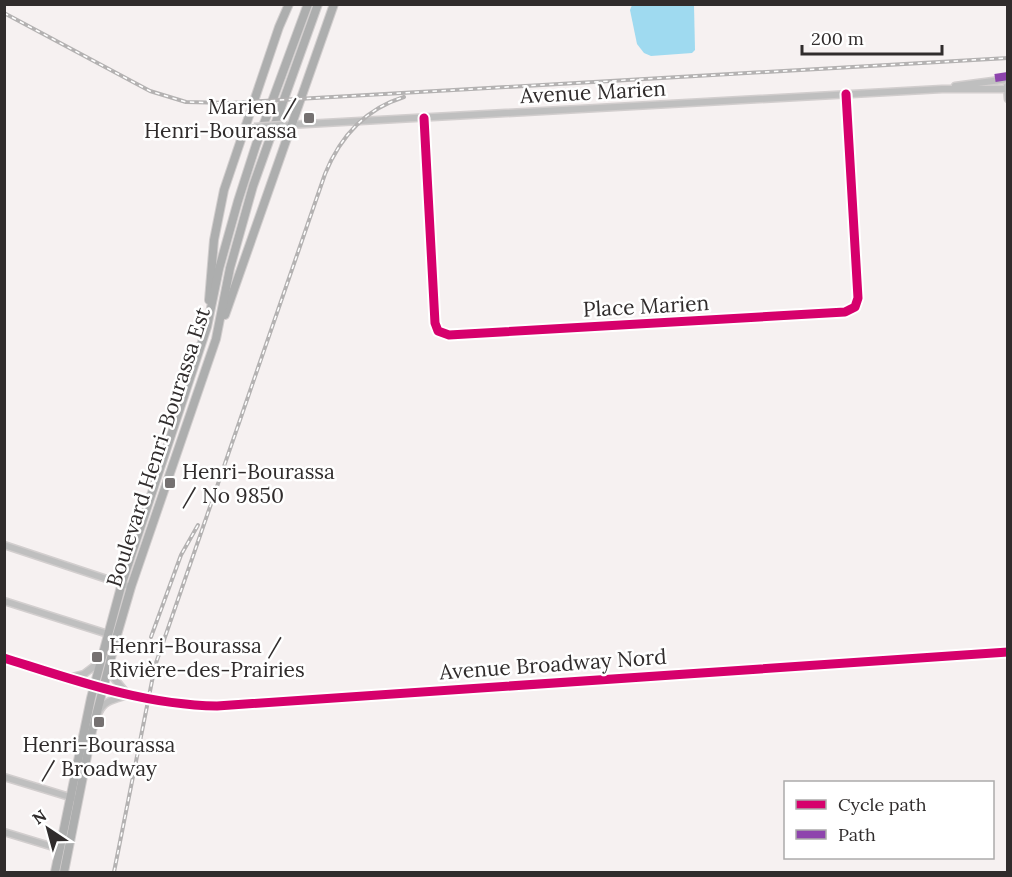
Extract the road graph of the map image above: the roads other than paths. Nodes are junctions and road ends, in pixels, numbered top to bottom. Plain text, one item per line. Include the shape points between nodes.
1 (289, 4) edge
2 (308, 4) edge
3 (318, 4) edge
4 (334, 4) edge
5 (1007, 79) edge
6 (942, 89) junction
7 (1007, 89) edge
8 (846, 94) junction
9 (1008, 99) edge
10 (424, 118) junction
11 (292, 125) junction
12 (245, 127) junction
13 (207, 327) junction
14 (216, 339) junction
15 (4, 545) edge
16 (122, 583) junction
17 (131, 587) junction
18 (4, 602) edge
19 (108, 634) junction
20 (1008, 652) edge
21 (4, 658) edge
22 (106, 660) junction
23 (65, 677) junction
24 (98, 687) junction
25 (128, 695) junction
26 (92, 731) junction
27 (4, 777) edge
28 (74, 799) junction
29 (4, 832) edge
30 (60, 849) junction
31 (55, 873) edge
32 (64, 873) edge

1 - 12 main road
2 - 13 main road, Boulevard Henri-Bourassa Est via 238,201
3 - 14 main road, Boulevard Henri-Bourassa Est via 253,186 230,268
4 - 11 main road
5 - 6 street, Avenue Marien
5 - 7 street
6 - 7 street, Avenue Marien
6 - 8 street, Avenue Marien
7 - 9 street
8 - 10 street, Avenue Marien
8 - 10 street, Place Marien via 858,298 854,309 640,325 449,335 438,332
10 - 11 street, Avenue Marien
11 - 12 street, Avenue Marien, bridge
11 - 14 main road
12 - 13 main road via 218,215
13 - 16 main road, Boulevard Henri-Bourassa Est
14 - 17 main road, Boulevard Henri-Bourassa Est
15 - 16 street
16 - 17 street
16 - 19 main road, Boulevard Henri-Bourassa Est
17 - 22 main road, Boulevard Henri-Bourassa Est
18 - 19 street
19 - 22 main road, Boulevard Henri-Bourassa Est
20 - 25 street, Avenue Broadway Nord via 250,704 183,704
21 - 23 street, Avenue Broadway Nord
22 - 23 street via 84,674
22 - 24 main road, Boulevard Henri-Bourassa Est
22 - 25 street via 113,677
23 - 24 street, Avenue Broadway Nord
24 - 25 street, Avenue Broadway Nord
24 - 26 main road, Boulevard Henri-Bourassa Est
24 - 28 main road, Boulevard Henri-Bourassa Est
25 - 26 street via 101,707
26 - 28 main road, Boulevard Henri-Bourassa Est
27 - 28 street
28 - 30 main road, Boulevard Henri-Bourassa Est
28 - 32 main road, Boulevard Henri-Bourassa Est
29 - 30 street
30 - 31 main road, Boulevard Henri-Bourassa Est

